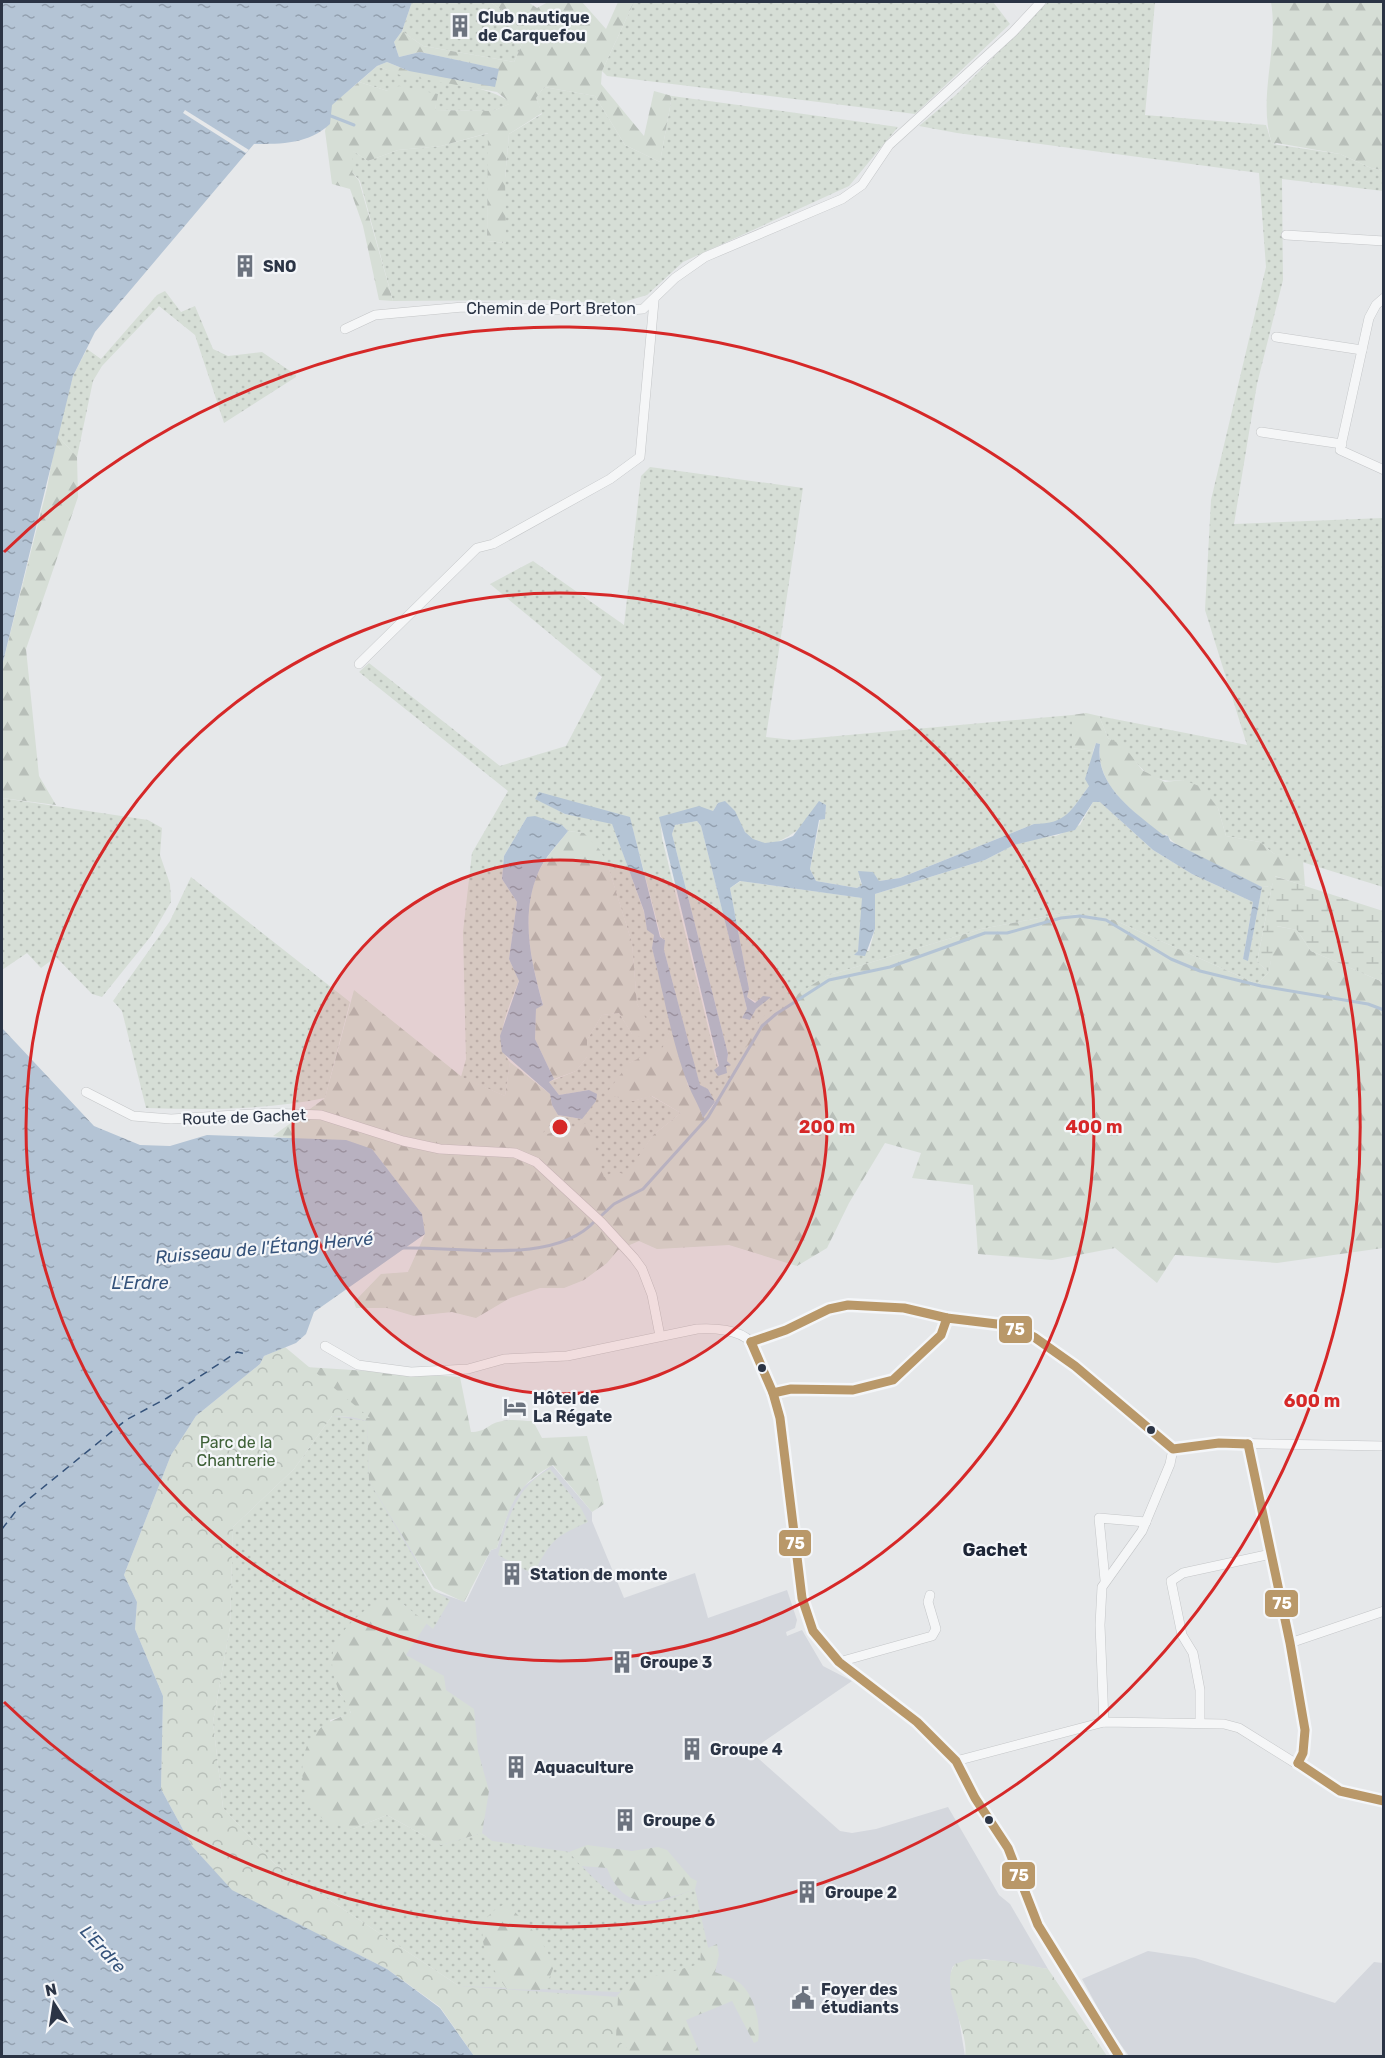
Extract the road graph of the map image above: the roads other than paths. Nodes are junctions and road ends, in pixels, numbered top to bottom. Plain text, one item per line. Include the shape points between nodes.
1 (1041, 2) edge
2 (1286, 236) dead end
3 (1383, 241) edge
4 (1383, 298) edge
5 (654, 301) junction
6 (345, 329) dead end
7 (1276, 337) dead end
8 (1362, 350) junction
9 (1261, 432) dead end
10 (1342, 444) junction
11 (1383, 470) edge
12 (359, 664) dead end
13 (86, 1092) dead end
14 (947, 1318) junction
15 (660, 1336) junction
16 (752, 1342) junction
17 (325, 1347) dead end
18 (773, 1392) junction
19 (1248, 1444) junction
20 (1383, 1446) edge
21 (1173, 1449) junction
22 (1146, 1522) junction
23 (1271, 1554) junction
24 (1105, 1580) junction
25 (930, 1595) dead end
26 (1383, 1611) edge
27 (1290, 1643) junction
28 (839, 1662) junction
29 (1104, 1722) junction
30 (1200, 1722) junction
31 (956, 1761) junction
32 (1298, 1763) junction
33 (1383, 1801) edge
34 (1119, 2056) edge

1 - 5 street, Chemin de Port Breton via 889,145 862,185 842,200 705,257 675,278
2 - 3 street
4 - 8 street via 1369,318
5 - 6 street, Chemin de Port Breton via 643,309 617,311 405,311 375,315
5 - 12 street via 640,457 610,479 493,544 477,548
7 - 8 street
8 - 10 street
9 - 10 street
10 - 11 street via 1340,450
13 - 15 street, Route de Gachet via 133,1116 171,1119 321,1114 440,1149 515,1153 536,1162 598,1219 642,1269
14 - 16 street via 903,1308 848,1305 829,1309
14 - 18 street via 941,1335 893,1380 853,1390
14 - 21 street via 1005,1324 1034,1337 1075,1366
15 - 16 street via 708,1328 742,1335
15 - 17 street via 567,1356 504,1359 468,1369 411,1372 358,1365
16 - 18 street
18 - 28 street via 780,1418 802,1598 818,1640
19 - 20 street
19 - 21 street
19 - 23 street
21 - 22 street
22 - 24 street
22 - 24 street via 1099,1518
23 - 27 street
23 - 30 street via 1183,1572 1171,1581 1182,1635 1193,1653 1200,1690
24 - 29 street via 1100,1625
25 - 28 street via 928,1602 936,1629 932,1635
26 - 27 street
27 - 32 street via 1305,1730
28 - 31 street via 917,1722
29 - 30 street
29 - 31 street
30 - 32 street via 1239,1728
31 - 34 street via 1008,1848 1038,1925
32 - 33 street via 1340,1791

